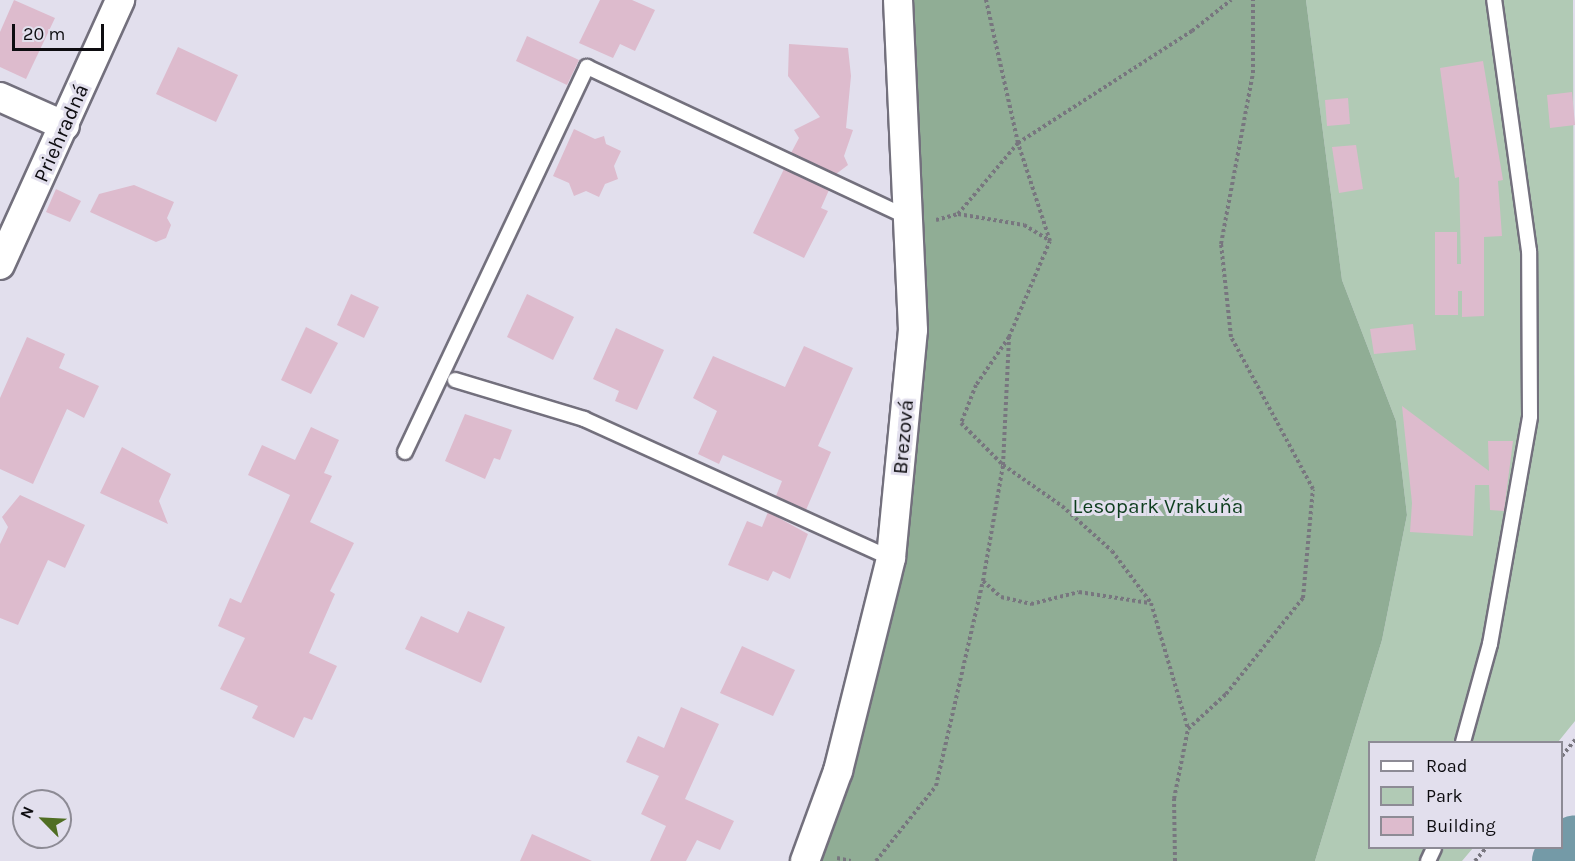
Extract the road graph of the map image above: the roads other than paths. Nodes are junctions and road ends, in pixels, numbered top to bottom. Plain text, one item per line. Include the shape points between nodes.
1 (120, 0) edge
2 (898, 0) edge
3 (1494, 0) edge
4 (0, 97) edge
5 (65, 126) junction
6 (909, 222) junction
7 (0, 265) edge
8 (455, 380) dead end
9 (405, 452) dead end
10 (891, 558) junction
11 (1463, 741) edge
12 (805, 861) edge

1 - 5 street, Priehradná
2 - 6 street, Brezová
3 - 11 lane via 1529,251 1530,416 1490,644
4 - 5 street
5 - 7 street, Priehradná
6 - 9 lane via 587,67
6 - 10 street, Brezová via 913,330
8 - 10 lane via 584,419
10 - 12 street, Brezová via 838,771

